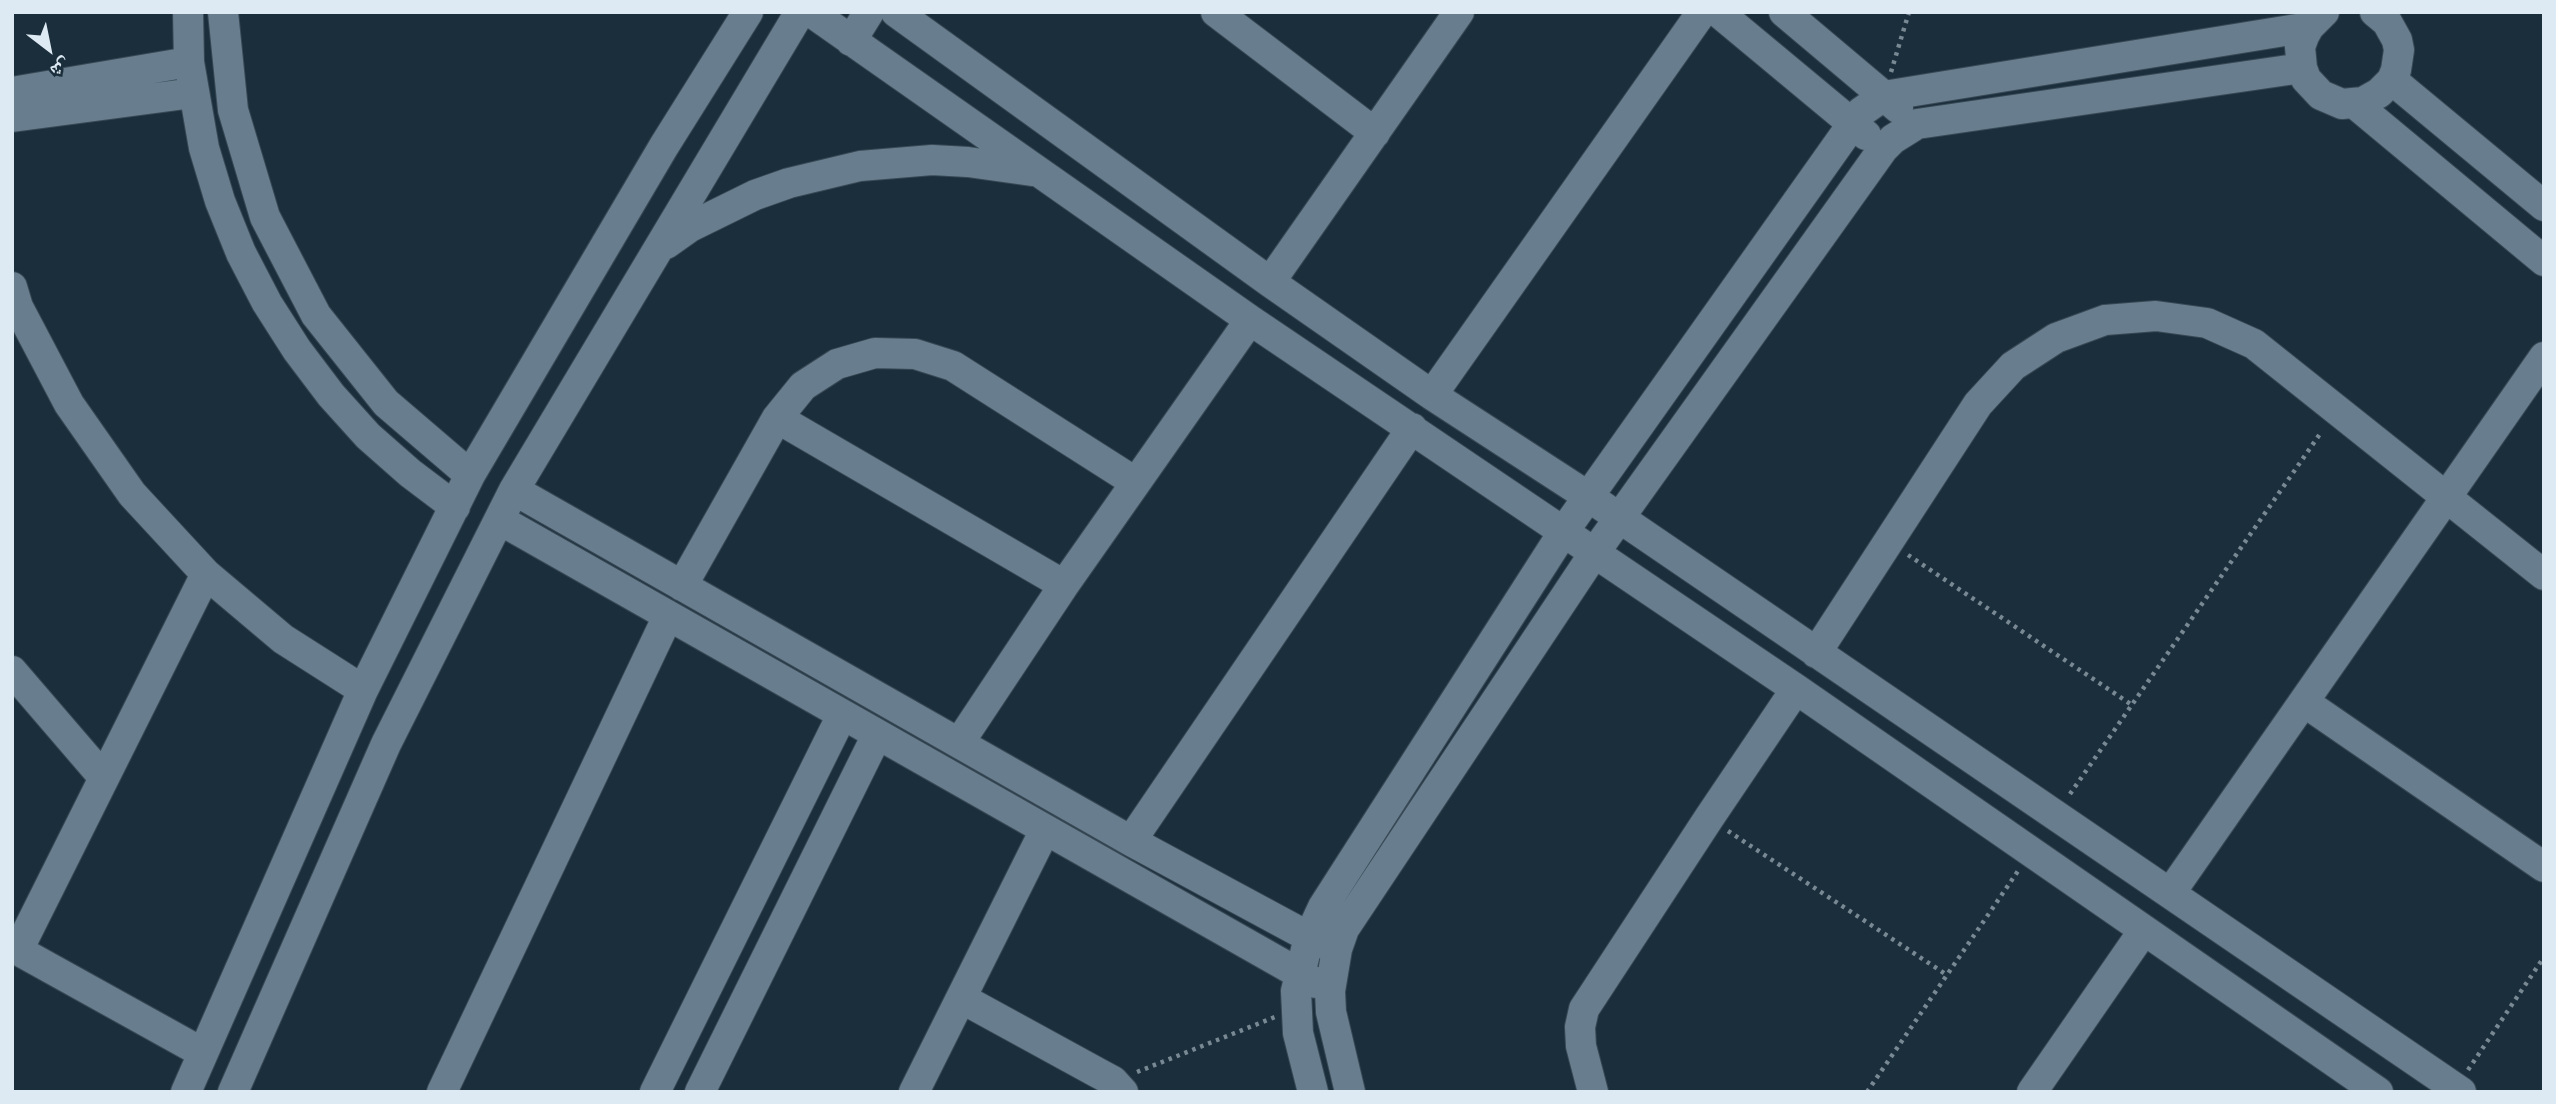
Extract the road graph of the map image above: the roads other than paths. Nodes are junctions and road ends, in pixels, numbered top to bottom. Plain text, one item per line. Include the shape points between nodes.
1 (188, 12) edge
2 (223, 12) edge
3 (748, 12) edge
4 (800, 12) edge
5 (811, 12) edge
6 (869, 12) edge
7 (896, 12) edge
8 (1216, 12) edge
9 (1702, 12) edge
10 (1718, 12) edge
11 (1784, 12) edge
12 (1453, 14) edge
13 (2392, 18) edge
14 (2316, 19) edge
15 (851, 41) junction
16 (189, 62) junction
17 (2302, 68) junction
18 (2392, 80) junction
19 (12, 92) edge
20 (193, 93) junction
21 (1884, 96) junction
22 (2354, 103) junction
23 (12, 117) edge
24 (1852, 124) junction
25 (1917, 124) junction
26 (1375, 133) junction
27 (1883, 149) junction
28 (1040, 173) junction
29 (2544, 206) edge
30 (659, 248) junction
31 (2544, 261) edge
32 (1270, 282) junction
33 (14, 300) edge
34 (1250, 320) junction
35 (2544, 357) edge
36 (1432, 395) junction
37 (777, 418) junction
38 (1412, 428) junction
39 (470, 475) junction
40 (1135, 482) junction
41 (514, 490) junction
42 (1589, 497) junction
43 (2446, 497) junction
44 (455, 507) junction
45 (1619, 518) junction
46 (500, 520) junction
47 (1564, 531) junction
48 (1595, 552) junction
49 (206, 574) junction
50 (2544, 575) edge
51 (682, 586) junction
52 (1064, 586) junction
53 (668, 616) junction
54 (1816, 653) junction
55 (12, 671) edge
56 (1796, 689) junction
57 (363, 690) junction
58 (2304, 702) junction
59 (842, 715) junction
60 (347, 726) junction
61 (877, 735) junction
62 (959, 743) junction
63 (386, 744) junction
64 (104, 778) junction
65 (1045, 830) junction
66 (1131, 841) junction
67 (2544, 867) edge
68 (2171, 892) junction
69 (2144, 930) junction
70 (1309, 937) junction
71 (15, 948) edge
72 (1337, 949) junction
73 (1299, 972) junction
74 (1330, 991) junction
75 (961, 998) junction
76 (203, 1053) junction
77 (1118, 1087) edge
78 (244, 1088) edge
79 (2458, 1090) edge
80 (186, 1092) edge
81 (442, 1092) edge
82 (655, 1092) edge
83 (700, 1092) edge
84 (914, 1092) edge
85 (1313, 1092) edge
86 (1350, 1092) edge
87 (1593, 1092) edge
88 (2032, 1092) edge
89 (2378, 1092) edge

1 - 16 street
2 - 39 street via 233,110 265,217 316,315 386,403
3 - 39 street
4 - 30 street
5 - 15 street
6 - 15 street
7 - 32 street
8 - 26 street
9 - 36 street
10 - 24 street
11 - 21 street
12 - 26 street
13 - 18 street via 2399,60
14 - 17 street via 2300,47
14 - 21 street
15 - 28 street
16 - 19 street
16 - 20 street
17 - 22 street via 2321,95
17 - 25 street
18 - 22 street via 2379,93
18 - 29 street
20 - 23 street
20 - 44 street via 220,201 274,315 331,395 368,436
21 - 24 street
21 - 25 street
22 - 31 street
24 - 27 street
24 - 42 street
25 - 27 street
26 - 32 street
27 - 45 street
28 - 30 street via 932,160 848,168 755,195
28 - 34 street
30 - 41 street
32 - 36 street
33 - 49 street via 69,404 132,494
34 - 38 street
34 - 40 street
35 - 43 street
36 - 42 street
37 - 40 street via 803,386 837,364 875,353 915,354 954,366
37 - 51 street
37 - 52 street
38 - 47 street
38 - 66 street
39 - 44 street
40 - 52 street
41 - 46 street
41 - 51 street
42 - 45 street
42 - 47 street
43 - 50 street
43 - 54 street via 2254,344 2207,323 2156,316 2105,320 2056,338 2013,366 1978,404
43 - 58 street
44 - 57 street
45 - 48 street
45 - 54 street
46 - 53 street
46 - 63 street
47 - 48 street
47 - 70 street via 1332,892
48 - 56 street
48 - 72 street via 1355,911
49 - 57 street via 283,639
49 - 64 street
51 - 62 street
52 - 62 street
53 - 59 street
53 - 81 street
54 - 68 street
55 - 64 street
56 - 69 street
56 - 87 street via 1584,1009 1581,1046
57 - 60 street
58 - 67 street
58 - 68 street
59 - 61 street
59 - 82 street
60 - 63 street
60 - 76 street
61 - 65 street
61 - 83 street
62 - 66 street
63 - 78 street
64 - 71 street
65 - 73 street
65 - 75 street
66 - 70 street
68 - 79 street
69 - 88 street
69 - 89 street
70 - 72 street
70 - 73 street
71 - 76 street
72 - 74 street
73 - 74 street
73 - 85 street via 1298,1033
74 - 86 street
75 - 77 street
75 - 84 street
76 - 80 street

